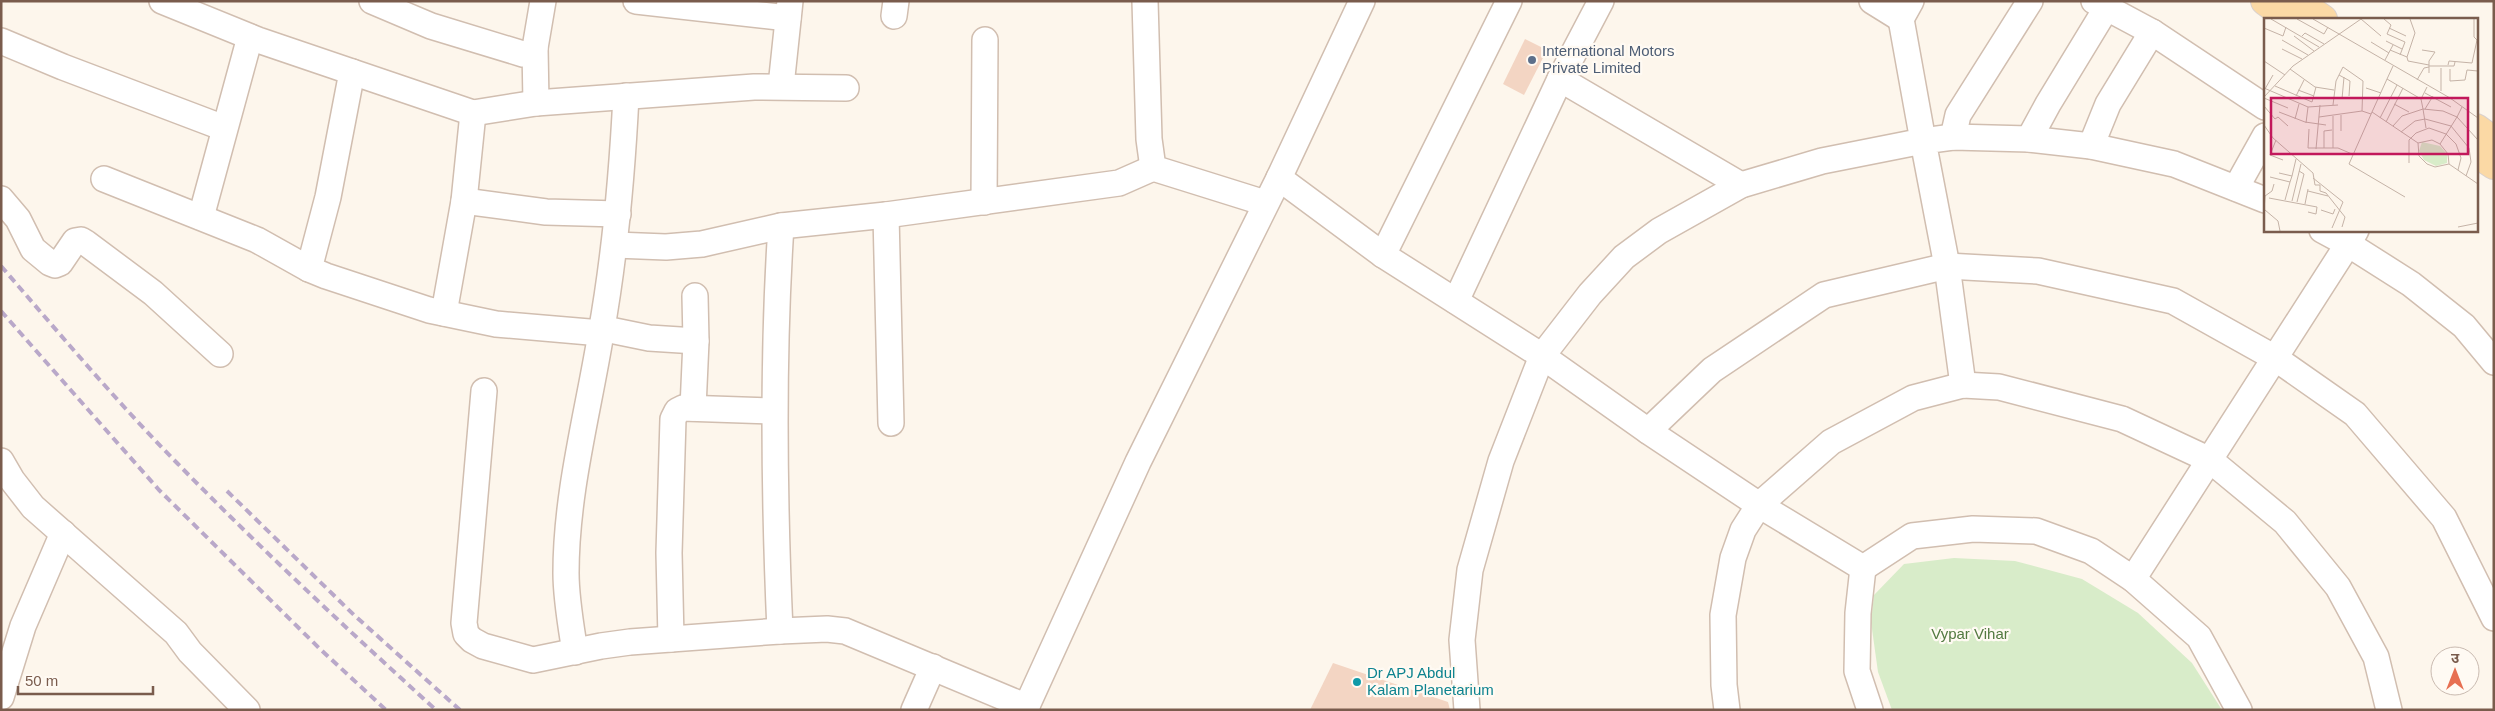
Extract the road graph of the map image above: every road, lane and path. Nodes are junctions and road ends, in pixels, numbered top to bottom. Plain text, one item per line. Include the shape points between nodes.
1 (162, 1) edge
2 (372, 1) edge
3 (543, 1) edge
4 (636, 1) edge
5 (1145, 1) edge
6 (1362, 1) edge
7 (1509, 1) edge
8 (1601, 1) edge
9 (1872, 1) edge
10 (2030, 1) edge
11 (2265, 1) edge
12 (2297, 1) edge
13 (2101, 4) edge
14 (789, 10) edge
15 (1906, 10) edge
16 (2288, 18) edge
17 (2322, 18) edge
18 (2152, 32) junction
19 (250, 37) junction
20 (985, 40) dead end
21 (1, 41) edge
22 (534, 48) junction
23 (352, 72) junction
24 (1560, 79) junction
25 (780, 86) junction
26 (846, 88) dead end
27 (626, 96) junction
28 (536, 103) junction
29 (2264, 106) edge
30 (473, 112) junction
31 (224, 128) junction
32 (2478, 129) edge
33 (1953, 137) junction
34 (2030, 138) junction
35 (2264, 138) edge
36 (1923, 141) junction
37 (2494, 141) edge
38 (2091, 146) junction
39 (2478, 154) edge
40 (2494, 165) edge
41 (1153, 168) junction
42 (1279, 178) junction
43 (104, 179) dead end
44 (1741, 186) junction
45 (2236, 188) junction
46 (1, 199) edge
47 (2264, 200) edge
48 (464, 201) junction
49 (984, 202) junction
50 (1265, 203) junction
51 (618, 214) junction
52 (886, 215) junction
53 (200, 218) junction
54 (780, 226) junction
55 (2326, 231) edge
56 (2352, 237) edge
57 (615, 245) junction
58 (1383, 255) junction
59 (1947, 266) junction
60 (309, 270) junction
61 (695, 296) dead end
62 (1456, 300) junction
63 (444, 313) junction
64 (601, 333) junction
65 (696, 341) junction
66 (220, 354) dead end
67 (1542, 356) junction
68 (2276, 358) junction
69 (2494, 362) edge
70 (1963, 385) junction
71 (484, 390) dead end
72 (693, 408) junction
73 (774, 411) junction
74 (891, 423) dead end
75 (1648, 431) junction
76 (2210, 460) junction
77 (1, 461) edge
78 (1759, 505) junction
79 (63, 533) junction
80 (1863, 568) junction
81 (2133, 578) junction
82 (2494, 618) edge
83 (780, 630) junction
84 (671, 639) junction
85 (575, 652) junction
86 (933, 667) junction
87 (1, 697) edge
88 (1026, 708) edge
89 (247, 710) edge
90 (914, 710) edge
91 (1466, 710) edge
92 (1728, 710) edge
93 (1870, 710) edge
94 (2239, 710) edge
95 (2389, 710) edge

1 - 19 street
2 - 22 street via 431,26 507,51 523,54
3 - 22 street
4 - 14 street
5 - 41 street via 1149,139
6 - 42 street
7 - 58 street
8 - 24 street
9 - 15 street
10 - 33 street via 1958,115
11 - 16 main road
12 - 17 main road
13 - 18 street
13 - 34 street
14 - 25 street
15 - 36 street
18 - 29 street
18 - 38 street via 2108,104
19 - 23 street
19 - 31 street
20 - 49 street
21 - 31 street
22 - 28 street
23 - 30 street
23 - 60 street via 328,197
24 - 44 street
24 - 62 street
25 - 26 street
25 - 27 street
27 - 28 street
27 - 51 street
28 - 30 street
30 - 48 street
31 - 53 street
32 - 37 main road
33 - 34 street
33 - 36 street
34 - 38 street
35 - 45 street
36 - 44 street via 1822,161
36 - 59 street
38 - 45 street via 2174,164
39 - 40 main road
41 - 49 street via 1119,183
41 - 50 street
42 - 50 street
42 - 58 street
43 - 53 street
44 - 67 street via 1660,231 1624,257 1590,294
45 - 47 street
46 - 66 street via 18,219 33,248 50,263 60,263 70,245 81,240 153,293
48 - 51 street via 537,211
48 - 63 street
49 - 52 street
50 - 88 street via 1138,462
51 - 57 street
52 - 54 street
52 - 74 street
53 - 60 street via 257,240
54 - 57 street via 702,244 666,247
54 - 73 street via 774,328
55 - 56 street
56 - 68 street
56 - 69 street via 2464,326
57 - 64 street
58 - 62 street
59 - 68 street via 2038,271 2173,301
59 - 70 street
59 - 75 street via 1824,295 1712,370
60 - 63 street
61 - 65 street
62 - 67 street
63 - 64 street via 496,324
64 - 65 street via 605,329 649,338
64 - 85 street via 576,464 569,522 566,573
65 - 72 street
67 - 75 street
67 - 91 street via 1501,461 1470,570 1462,640
68 - 76 street
68 - 82 street via 2355,414 2444,518
70 - 76 street via 1999,387 2122,419
70 - 78 street via 1913,398 1831,442
71 - 85 street via 471,527 464,623 466,634 483,646 533,660
72 - 73 street
72 - 84 street via 677,411 673,419 669,553
73 - 83 street
75 - 78 street
76 - 81 street
76 - 95 street via 2285,522 2338,587 2376,657
77 - 79 street via 26,500
78 - 80 street
78 - 92 street via 1743,530 1733,558 1723,615 1724,685
79 - 87 street via 23,626
79 - 89 street via 176,634
80 - 81 street via 1912,536 1973,530 2036,531 2091,551
80 - 93 street via 1857,671
81 - 94 street via 2199,637
83 - 84 street
83 - 86 street via 845,630
84 - 85 street
86 - 88 street
86 - 90 street

